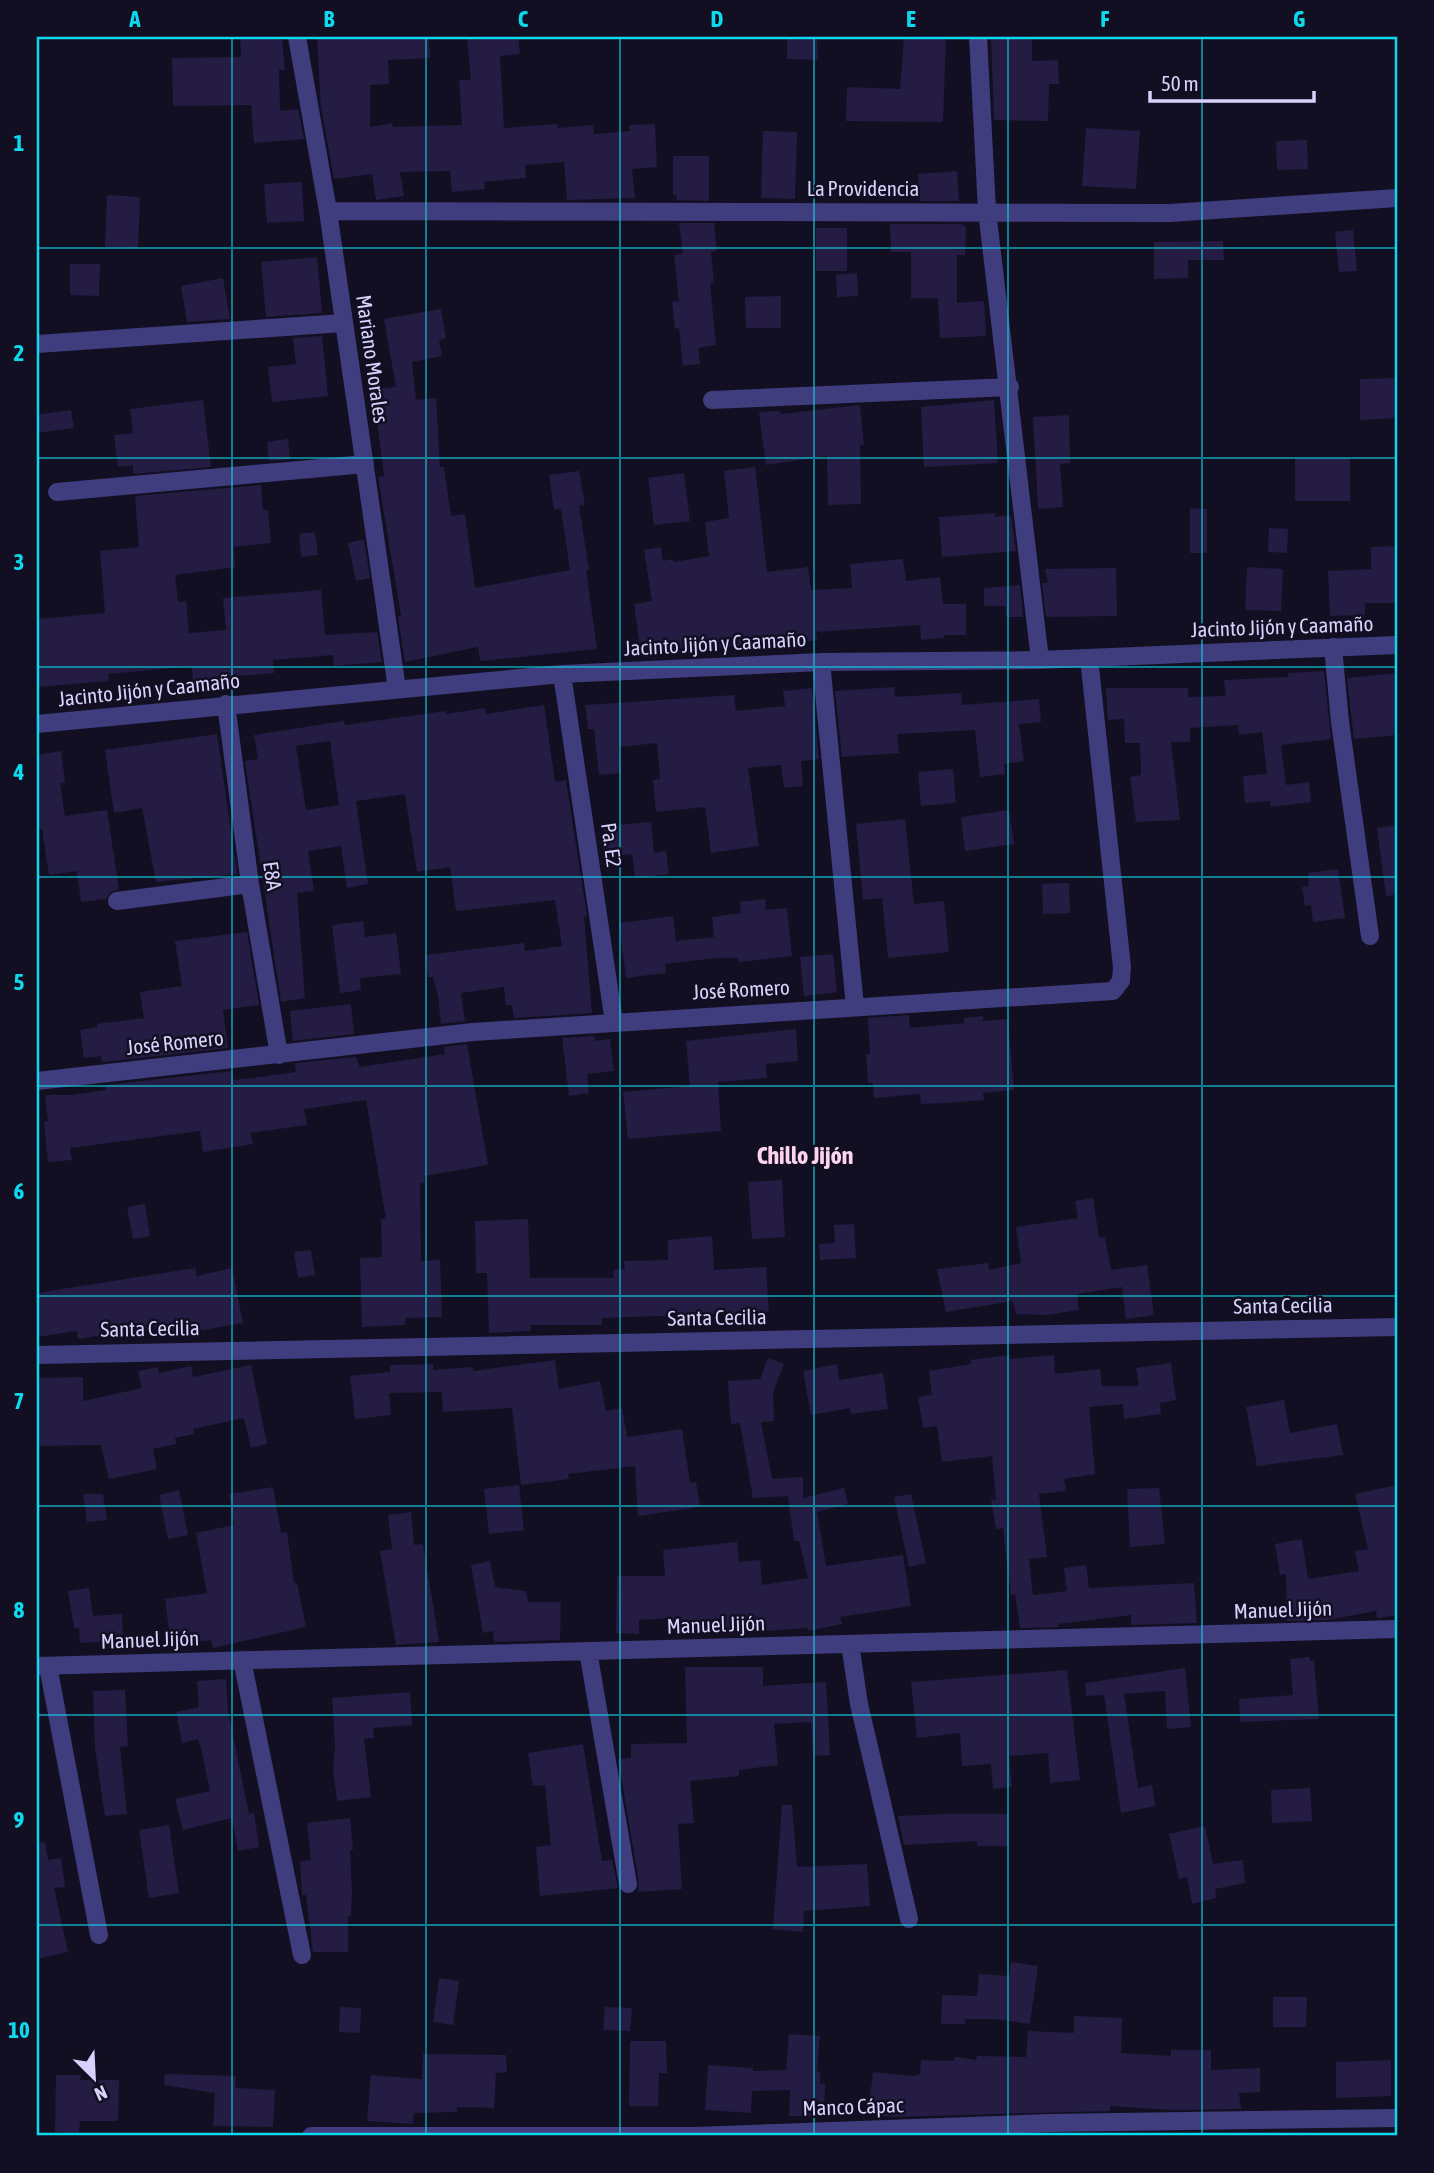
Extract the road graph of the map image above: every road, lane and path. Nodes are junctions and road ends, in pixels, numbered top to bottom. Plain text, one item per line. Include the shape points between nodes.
1 (297, 37) edge
2 (978, 37) edge
3 (1397, 198) edge
4 (328, 211) junction
5 (987, 211) junction
6 (344, 323) junction
7 (37, 344) edge
8 (1010, 387) junction
9 (712, 400) dead end
10 (365, 464) junction
11 (57, 492) dead end
12 (1397, 645) edge
13 (1333, 647) junction
14 (1089, 657) junction
15 (1040, 660) junction
16 (821, 662) junction
17 (562, 674) junction
18 (397, 689) junction
19 (226, 704) junction
20 (37, 724) edge
21 (250, 884) junction
22 (117, 901) dead end
23 (1370, 936) dead end
24 (855, 1006) junction
25 (614, 1022) junction
26 (279, 1055) junction
27 (37, 1081) edge
28 (1397, 1327) edge
29 (37, 1354) edge
30 (1397, 1629) edge
31 (850, 1644) junction
32 (589, 1651) junction
33 (242, 1660) junction
34 (42, 1666) edge
35 (628, 1884) dead end
36 (909, 1919) dead end
37 (99, 1936) dead end
38 (302, 1955) dead end
39 (1397, 2118) edge
40 (1049, 2130) edge
41 (410, 2135) edge
42 (311, 2136) edge
43 (694, 2136) edge

1 - 4 street, Mariano Morales
2 - 5 street
3 - 5 street, La Providencia via 1170,213
4 - 5 street, La Providencia
4 - 6 street, Mariano Morales
5 - 8 street
6 - 7 street
6 - 10 street, Mariano Morales
8 - 9 street
8 - 15 street
10 - 11 street
10 - 18 street, Mariano Morales
12 - 13 street, Jacinto Jijón y Caamaño
13 - 14 street, Jacinto Jijón y Caamaño
13 - 23 street
14 - 15 street, Jacinto Jijón y Caamaño
14 - 24 street, José Romero via 1121,981 1113,991
15 - 16 street, Jacinto Jijón y Caamaño
16 - 17 street, Jacinto Jijón y Caamaño
16 - 24 street
17 - 18 street, Jacinto Jijón y Caamaño
17 - 25 street, Pa. E2
18 - 19 street, Jacinto Jijón y Caamaño
19 - 20 street, Jacinto Jijón y Caamaño
19 - 21 street, E8A
21 - 22 street
21 - 26 street, E8A
24 - 25 street, José Romero
25 - 26 street, José Romero via 473,1032
26 - 27 street, José Romero
28 - 29 street, Santa Cecilia
30 - 31 street, Manuel Jijón
31 - 32 street, Manuel Jijón
31 - 36 street via 859,1704
32 - 33 street, Manuel Jijón
32 - 35 street
33 - 34 street, Manuel Jijón
33 - 38 street
34 - 37 street
39 - 40 street, Manco Cápac
40 - 43 street, Manco Cápac
41 - 42 street, Manco Cápac
41 - 43 street, Manco Cápac

